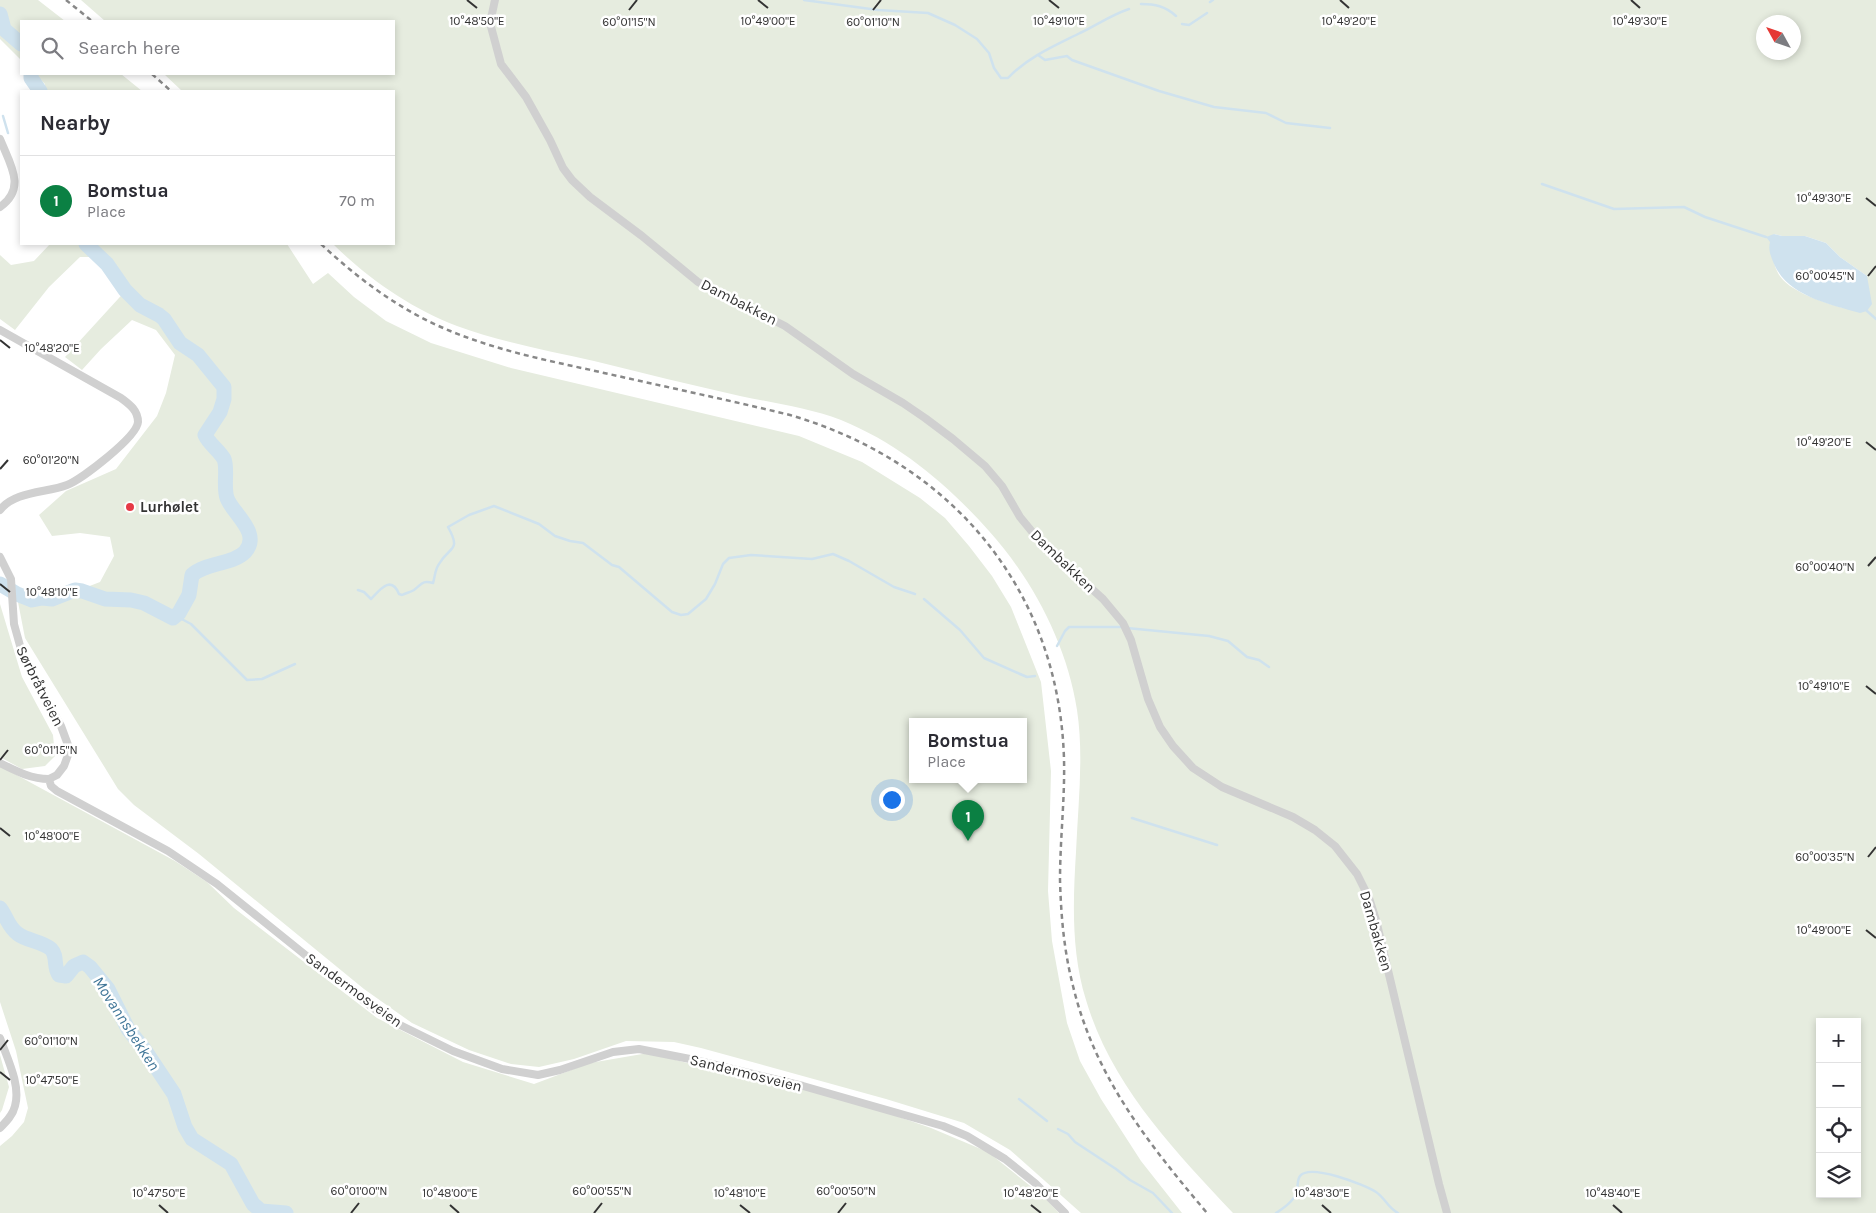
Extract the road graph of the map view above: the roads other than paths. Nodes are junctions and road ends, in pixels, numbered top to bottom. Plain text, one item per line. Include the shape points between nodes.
1 (495, 0) edge
2 (0, 139) edge
3 (0, 207) edge
4 (0, 330) edge
5 (0, 510) edge
6 (0, 557) edge
7 (0, 763) edge
8 (49, 779) junction
9 (0, 1038) edge
10 (0, 1128) edge
11 (1065, 1213) edge
12 (1447, 1213) edge

1 - 12 street, Dambakken via 490,23 500,64 526,97 562,168 572,180 698,282 785,326 852,374 925,418 968,451 1002,486 1042,545 1103,599 1124,623 1160,727 1193,768 1222,787 1305,824 1345,857 1364,886 1376,920
2 - 3 street via 16,185 12,197
4 - 5 street via 121,398 133,408 138,422 132,434 80,479 12,500
6 - 8 street, Sørbråtveien via 10,574 14,624 24,660 68,745 64,766
7 - 8 street via 37,779
8 - 11 street, Sandermosveien via 57,791 168,851 217,884 376,1010 453,1051 502,1069 532,1074 553,1072 613,1052 633,1049 740,1071 860,1102 976,1140 1005,1159
9 - 10 street via 17,1095 12,1115

